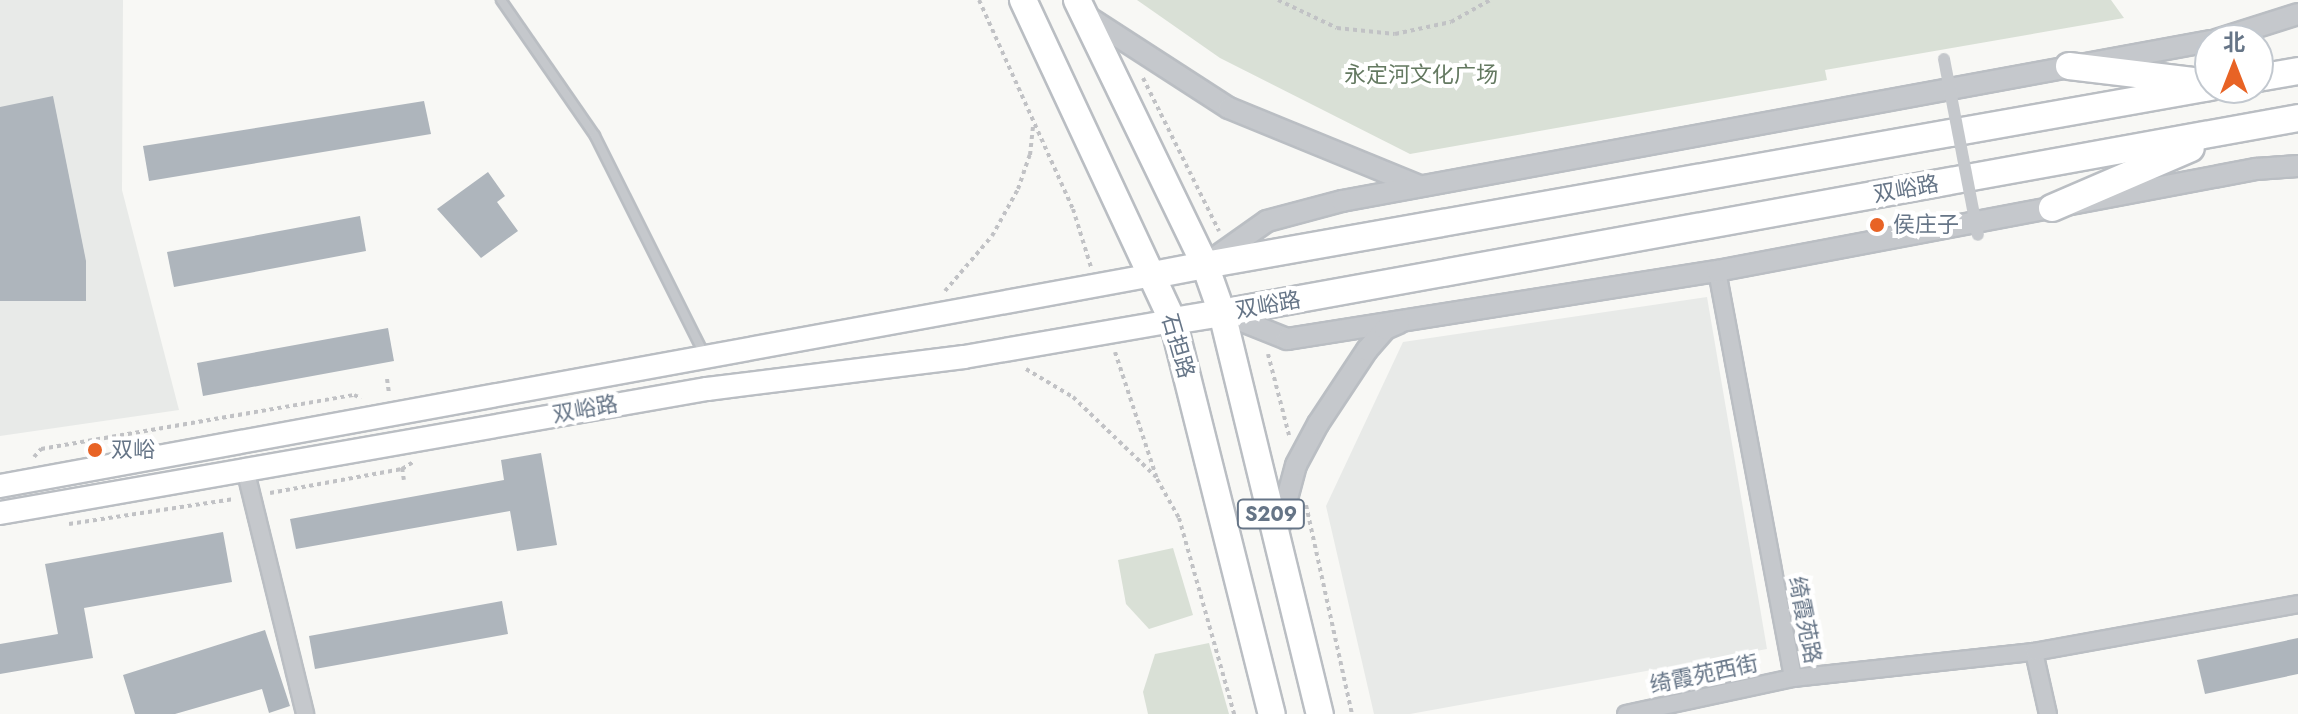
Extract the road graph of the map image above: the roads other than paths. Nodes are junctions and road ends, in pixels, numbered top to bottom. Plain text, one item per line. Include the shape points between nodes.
1 (501, 0) edge
2 (1023, 0) edge
3 (1081, 7) edge
4 (2298, 14) edge
5 (2267, 24) edge
6 (2194, 44) edge
7 (1944, 59) dead end
8 (2069, 66) junction
9 (2298, 71) edge
10 (2274, 75) edge
11 (2194, 83) edge
12 (2194, 88) edge
13 (2298, 118) edge
14 (2235, 129) junction
15 (2298, 166) edge
16 (1417, 185) junction
17 (2052, 208) junction
18 (1978, 235) dead end
19 (1205, 265) junction
20 (1717, 271) junction
21 (1153, 275) junction
22 (1222, 313) junction
23 (1411, 319) junction
24 (1173, 321) junction
25 (704, 354) junction
26 (245, 469) junction
27 (4, 485) edge
28 (0, 513) edge
29 (1277, 536) junction
30 (2298, 604) edge
31 (2034, 652) junction
32 (1793, 678) junction
33 (305, 714) edge
34 (1272, 714) edge
35 (1320, 714) edge
36 (1626, 714) edge
37 (2048, 714) edge

1 - 25 lane via 595,136
2 - 21 main road, 石担路 / S209
3 - 16 street via 1229,108
3 - 19 main road, S209
4 - 5 street
6 - 8 street
7 - 18 street, bridge
8 - 11 main road
8 - 16 street
9 - 10 main road
12 - 19 main road
13 - 14 main road, 双峪路
14 - 17 main road
14 - 22 main road, 双峪路
15 - 17 street, 双峪路
16 - 19 street via 1267,221
17 - 20 street, 双峪路
19 - 21 main road
19 - 22 main road, S209
20 - 23 street, 双峪路
20 - 32 street, 绮霞苑路
21 - 24 main road, 石担路 / S209
21 - 25 main road, 双峪路
22 - 23 street, 双峪路 via 1287,339
22 - 24 main road
22 - 29 main road, S209
23 - 29 street via 1385,329 1337,392 1296,465
24 - 26 main road, 双峪路 via 964,357 707,389
24 - 34 main road, 石担路 / S209
25 - 27 main road, 双峪路
26 - 28 main road, 双峪路
26 - 33 street
29 - 35 main road, S209
30 - 31 street, 绮霞苑路
31 - 32 street, 绮霞苑路
31 - 37 street
32 - 36 street, 绮霞苑西街

